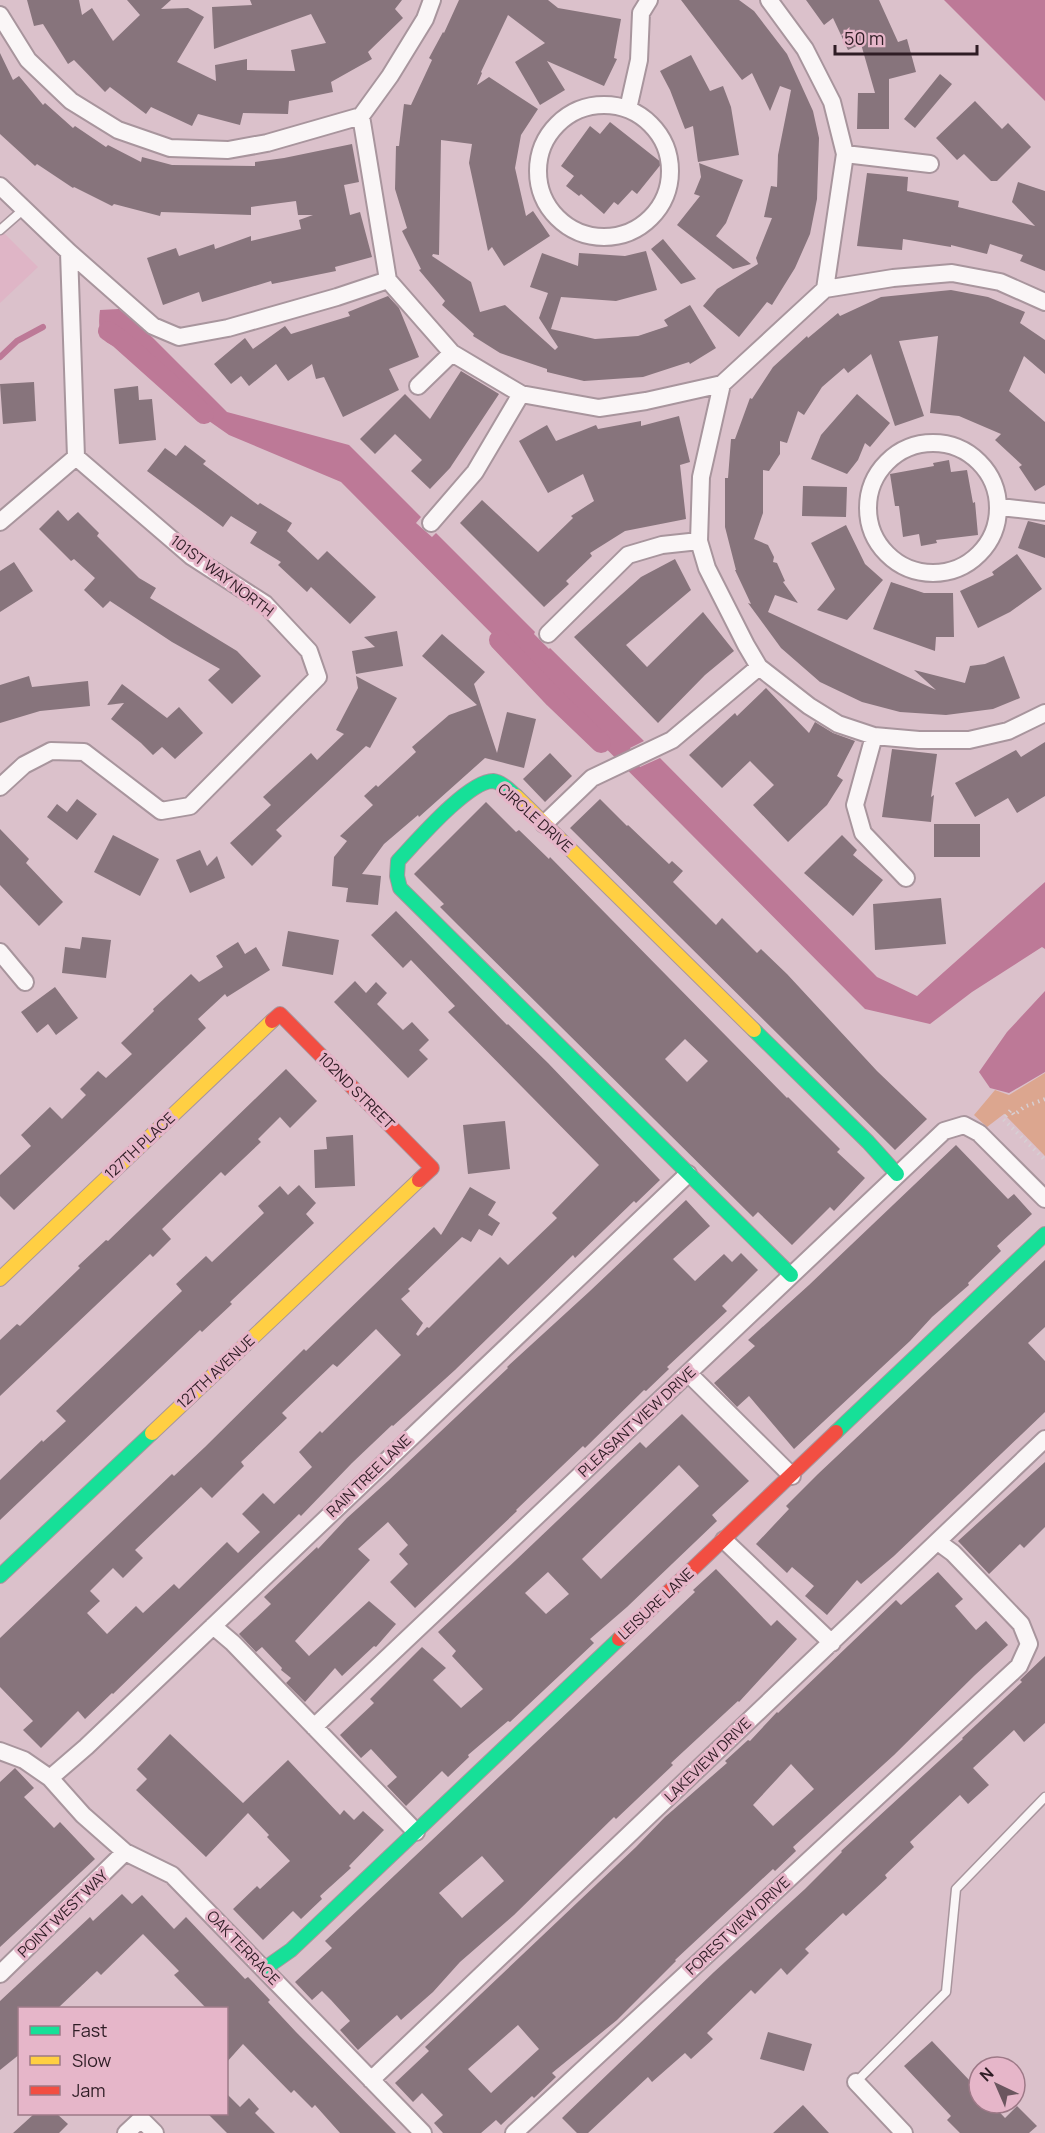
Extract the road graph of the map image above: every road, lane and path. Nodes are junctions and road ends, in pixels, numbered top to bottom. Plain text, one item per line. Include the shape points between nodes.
1 (432, 0) edge
2 (649, 0) edge
3 (769, 0) edge
4 (0, 15) edge
5 (628, 109) junction
6 (361, 116) junction
7 (846, 154) junction
8 (930, 164) dead end
9 (0, 186) edge
10 (24, 209) junction
11 (0, 230) edge
12 (69, 252) junction
13 (388, 280) junction
14 (825, 289) junction
15 (1045, 302) edge
16 (452, 353) junction
17 (722, 384) junction
18 (418, 386) dead end
19 (521, 394) junction
20 (76, 457) junction
21 (1000, 507) junction
22 (1045, 512) edge
23 (0, 522) edge
24 (431, 523) dead end
25 (699, 541) junction
26 (548, 634) dead end
27 (759, 667) junction
28 (1045, 713) edge
29 (874, 736) junction
30 (0, 787) edge
31 (544, 824) junction
32 (906, 878) dead end
33 (0, 952) edge
34 (25, 982) dead end
35 (280, 1014) joint
36 (1045, 1099) edge
37 (1045, 1160) edge
38 (432, 1168) joint
39 (688, 1174) junction
40 (897, 1174) junction
41 (1045, 1199) edge
42 (1045, 1234) edge
43 (791, 1275) junction
44 (0, 1279) edge
45 (688, 1373) junction
46 (1045, 1439) edge
47 (792, 1476) junction
48 (724, 1540) junction
49 (938, 1542) junction
50 (0, 1576) edge
51 (213, 1626) junction
52 (832, 1643) junction
53 (314, 1726) junction
54 (0, 1751) edge
55 (50, 1778) junction
56 (1045, 1797) edge
57 (416, 1832) junction
58 (125, 1852) junction
59 (264, 1969) junction
60 (0, 1974) edge
61 (372, 2080) junction
62 (856, 2082) joint
63 (126, 2133) edge
64 (155, 2133) edge
65 (423, 2133) edge
66 (514, 2133) edge
67 (903, 2133) edge

1 - 6 street via 425,19
2 - 5 street via 641,13 639,60
3 - 7 street via 805,49 832,102
4 - 6 street via 28,60 71,101 118,130 170,148 228,150
5 - 5 street via 601,105 575,112 553,129 540,154 538,181 548,207 568,227 593,237 621,236 646,223 663,201 671,175 666,147 651,124
6 - 13 street
7 - 8 street
7 - 14 street
9 - 10 street
10 - 11 lane
10 - 12 street
12 - 13 street via 153,326 179,337 228,328
12 - 20 street
13 - 16 street
14 - 15 street via 952,273 1000,282
14 - 17 street
16 - 18 street
16 - 19 street
17 - 19 street via 599,408
17 - 25 street via 701,477
19 - 24 street via 476,472
20 - 23 street
20 - 30 street, 101ST WAY NORTH via 191,556 265,604 309,651 318,677 190,806 161,811 84,752 51,751 24,765
21 - 21 street via 992,477 968,451 940,442 911,445 881,467 867,501 871,532 890,559 919,573 946,573 971,562 990,541
21 - 22 street
25 - 26 street via 662,545 628,555
25 - 27 street via 706,568
27 - 29 street via 838,724
27 - 31 street via 672,740 592,778
28 - 29 street via 1008,731 969,740
29 - 32 street via 855,805 863,834
31 - 39 street, CIRCLE DRIVE via 506,787 494,781 477,785 398,861 400,888
31 - 40 street, CIRCLE DRIVE
33 - 34 street
35 - 38 street, 102ND STREET
35 - 44 street, 127TH PLACE
36 - 37 path via 1014,1115 1011,1110 1003,1119
38 - 50 street, 127TH AVENUE
39 - 43 street, CIRCLE DRIVE
39 - 51 street, RAIN TREE LANE
40 - 41 street, PLEASANT VIEW DRIVE via 944,1131 964,1125 979,1133
40 - 43 street, PLEASANT VIEW DRIVE
42 - 47 street, LEISURE LANE
43 - 45 street, PLEASANT VIEW DRIVE
45 - 47 street
45 - 53 street, PLEASANT VIEW DRIVE
46 - 49 street, LAKEVIEW DRIVE
47 - 48 street, LEISURE LANE
48 - 52 street
48 - 57 street, LEISURE LANE
49 - 52 street, LAKEVIEW DRIVE
49 - 66 street, FOREST VIEW DRIVE via 1022,1624 1029,1644 1019,1666
51 - 53 street
51 - 55 street, RAIN TREE LANE
52 - 61 street, LAKEVIEW DRIVE
53 - 57 street
54 - 55 street, OAK TERRACE via 24,1760
55 - 58 street, OAK TERRACE via 83,1815
56 - 62 lane via 956,1889 946,1992
57 - 59 street, LEISURE LANE via 291,1950
58 - 59 street, OAK TERRACE via 172,1875
58 - 60 street, POINT WEST WAY
59 - 61 street, OAK TERRACE
61 - 65 street, OAK TERRACE
62 - 67 street
63 - 64 street via 141,2119

